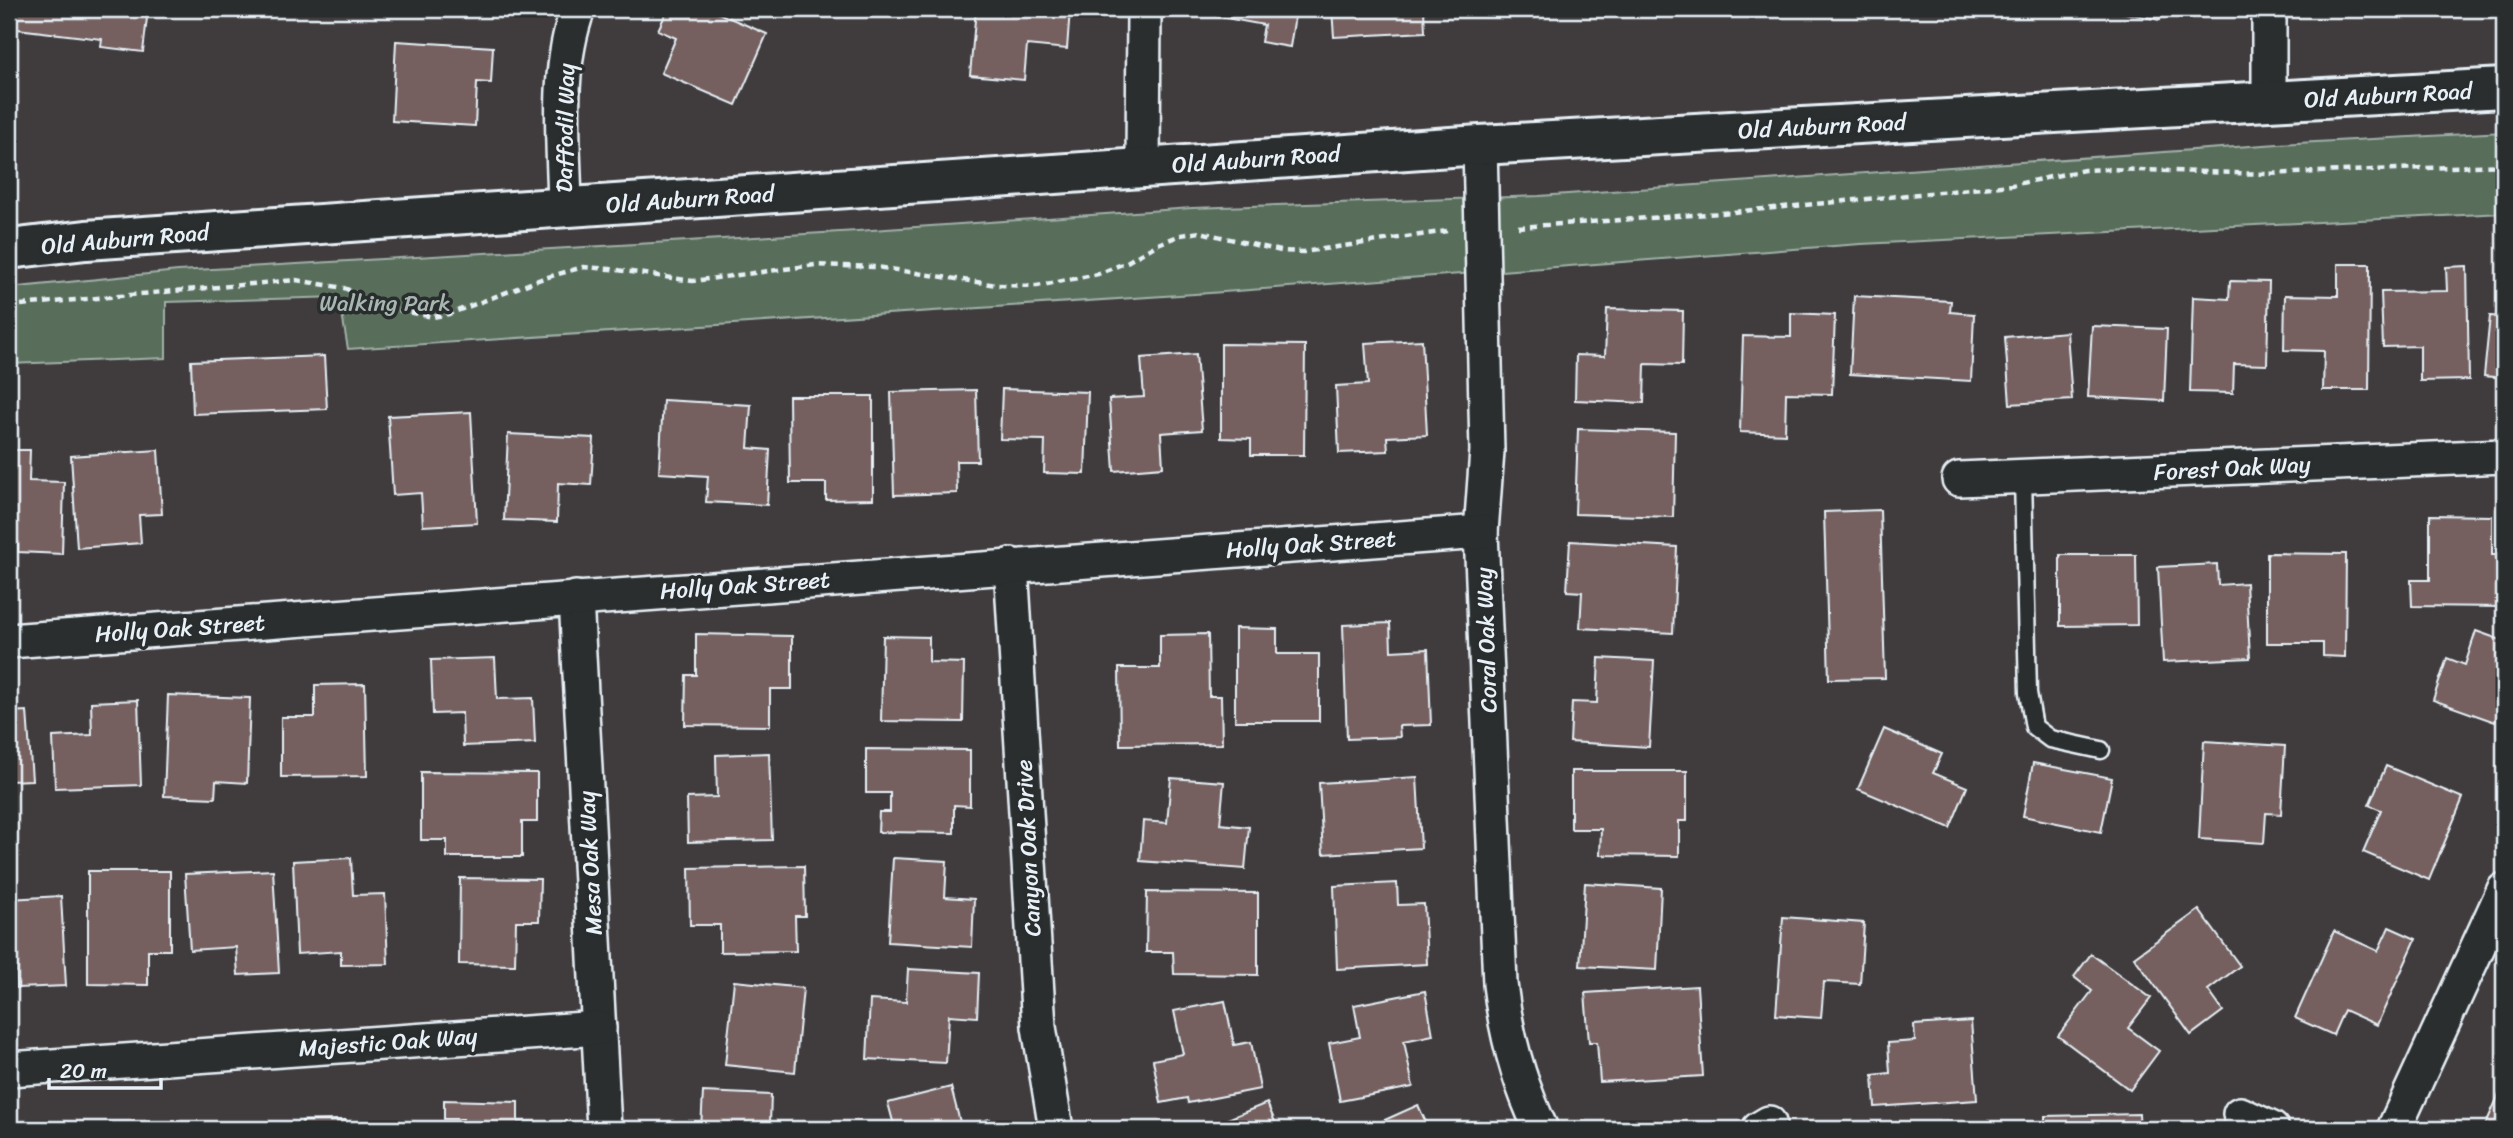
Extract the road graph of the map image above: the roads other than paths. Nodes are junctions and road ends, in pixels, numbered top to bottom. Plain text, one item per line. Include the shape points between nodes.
1 (578, 9) edge
2 (1144, 9) edge
3 (2269, 9) edge
4 (2504, 88) edge
5 (2269, 102) junction
6 (1480, 145) junction
7 (1143, 167) junction
8 (565, 208) junction
9 (9, 249) edge
10 (2504, 456) edge
11 (2023, 477) junction
12 (1959, 479) dead end
13 (1481, 532) junction
14 (1011, 565) junction
15 (576, 598) junction
16 (9, 641) edge
17 (2101, 750) dead end
18 (2504, 890) edge
19 (599, 1028) junction
20 (9, 1069) edge
21 (2240, 1114) dead end
22 (604, 1129) edge
23 (1056, 1129) edge
24 (1541, 1129) edge
25 (2272, 1129) edge
26 (2394, 1129) edge

1 - 8 street, Daffodil Way via 564,70
2 - 7 street
3 - 5 street
4 - 5 main road, Old Auburn Road
5 - 6 main road, Old Auburn Road
6 - 7 main road, Old Auburn Road
6 - 13 street, Coral Oak Way via 1488,451
7 - 8 main road, Old Auburn Road
8 - 9 main road, Old Auburn Road
10 - 11 street, Forest Oak Way
11 - 12 street, Forest Oak Way
11 - 17 lane via 2028,694 2034,727 2050,739
13 - 14 street, Holly Oak Street
13 - 24 street, Coral Oak Way via 1500,984 1513,1057
14 - 15 street, Holly Oak Street
14 - 23 street, Canyon Oak Drive via 1039,1027
15 - 16 street, Holly Oak Street
15 - 19 street, Mesa Oak Way
18 - 26 street
19 - 20 street, Majestic Oak Way
19 - 22 street, Mesa Oak Way
21 - 25 street

